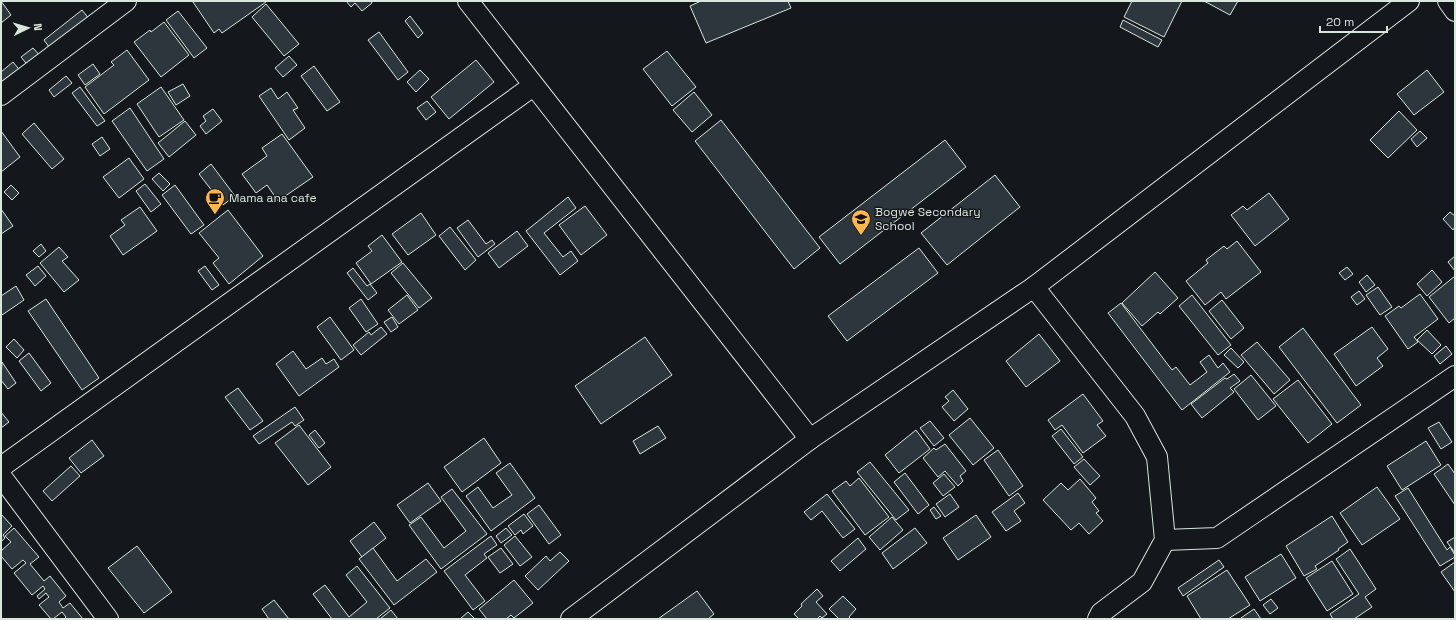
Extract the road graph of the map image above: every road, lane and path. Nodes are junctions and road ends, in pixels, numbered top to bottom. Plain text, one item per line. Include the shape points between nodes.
1 (126, 1) edge
2 (468, 1) edge
3 (1409, 1) edge
4 (1448, 1) edge
5 (1455, 11) edge
6 (533, 86) junction
7 (1, 95) edge
8 (1034, 287) junction
9 (1455, 376) edge
10 (810, 439) junction
11 (1, 467) edge
12 (1, 476) edge
13 (1165, 540) junction
14 (108, 619) edge
15 (571, 619) edge
16 (1098, 619) edge

1 - 7 street
2 - 6 street
3 - 8 street
4 - 5 street
6 - 10 street
6 - 11 street
8 - 10 street
8 - 13 street via 1134,416 1157,457
9 - 13 street via 1217,538
10 - 15 street
12 - 14 street
13 - 16 street via 1142,582 1101,613

